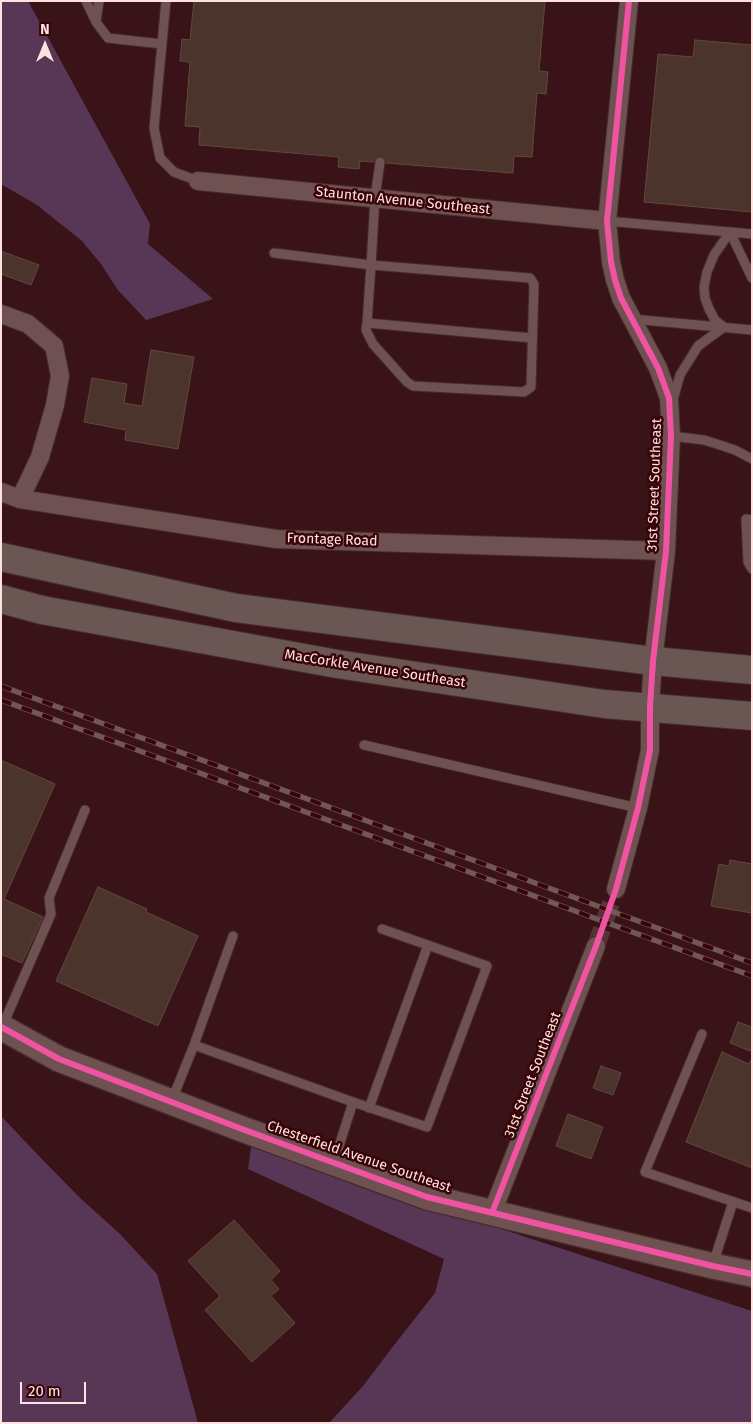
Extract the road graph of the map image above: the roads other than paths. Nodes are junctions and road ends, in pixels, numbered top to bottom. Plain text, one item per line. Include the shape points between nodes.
1 (86, 1) edge
2 (99, 1) edge
3 (166, 1) edge
4 (629, 1) edge
5 (96, 22) junction
6 (162, 44) junction
7 (380, 162) dead end
8 (198, 181) joint
9 (375, 198) junction
10 (607, 221) junction
11 (730, 232) junction
12 (752, 234) edge
13 (274, 253) dead end
14 (371, 265) junction
15 (752, 278) edge
16 (1, 314) edge
17 (632, 319) junction
18 (367, 323) junction
19 (724, 328) junction
20 (752, 330) edge
21 (532, 338) junction
22 (670, 411) junction
23 (671, 436) junction
24 (752, 459) edge
25 (1, 492) edge
26 (20, 499) junction
27 (752, 520) edge
28 (666, 551) junction
29 (1, 557) edge
30 (752, 569) edge
31 (1, 599) edge
32 (653, 660) junction
33 (752, 670) edge
34 (650, 707) junction
35 (752, 716) edge
36 (364, 746) dead end
37 (638, 808) junction
38 (85, 810) dead end
39 (616, 889) tunnel mouth
40 (382, 929) dead end
41 (233, 936) dead end
42 (428, 945) junction
43 (596, 946) tunnel mouth
44 (2, 1027) edge
45 (702, 1034) dead end
46 (194, 1045) junction
47 (172, 1102) junction
48 (353, 1102) junction
49 (369, 1108) junction
50 (334, 1163) junction
51 (733, 1202) junction
52 (752, 1208) edge
53 (492, 1213) junction
54 (713, 1266) junction
55 (752, 1274) edge

1 - 5 lane
2 - 5 lane
3 - 6 lane
4 - 10 street, 31st Street Southeast
5 - 6 lane via 108,38
6 - 8 lane via 154,128 160,158 174,172
7 - 9 lane
8 - 9 street, Staunton Avenue Southeast
9 - 10 street, Staunton Avenue Southeast
9 - 14 lane
10 - 11 lane
10 - 17 street, 31st Street Southeast via 615,280
11 - 12 lane
11 - 15 lane
11 - 19 lane via 714,255 704,286 709,309
13 - 14 lane
14 - 18 lane
14 - 21 lane via 530,278 534,284
16 - 26 street via 28,324 54,346 60,376 40,457
17 - 19 lane
17 - 22 street, 31st Street Southeast via 658,368 669,398
18 - 21 lane
18 - 21 lane via 366,330 373,344 413,386 524,392 531,387
19 - 20 lane
19 - 22 lane via 698,346 690,357 680,375
22 - 23 street, 31st Street Southeast
23 - 24 lane via 704,440
23 - 28 street, 31st Street Southeast
25 - 26 street, Frontage Road
26 - 28 street, Frontage Road via 276,539
27 - 30 lane via 746,519 748,562
28 - 32 street, 31st Street Southeast
29 - 32 main road via 236,608
31 - 34 main road, MacCorkle Avenue Southeast via 42,610 337,664 604,704
32 - 33 main road
32 - 34 street, 31st Street Southeast
34 - 35 main road, MacCorkle Avenue Southeast
34 - 37 street, 31st Street Southeast via 650,750
36 - 37 lane
37 - 39 street, 31st Street Southeast
38 - 44 lane via 48,898 52,914
40 - 42 lane
41 - 46 lane
42 - 49 lane
42 - 49 lane via 487,966 427,1127
43 - 53 street, 31st Street Southeast
44 - 47 street, Chesterfield Avenue Southeast via 59,1059
45 - 51 lane via 645,1172
46 - 47 lane
46 - 48 lane
47 - 50 street, Chesterfield Avenue Southeast
48 - 49 lane
48 - 50 lane
50 - 53 street, Chesterfield Avenue Southeast via 427,1197
51 - 52 lane
51 - 54 lane
53 - 54 street, Chesterfield Avenue Southeast
54 - 55 street, Chesterfield Avenue Southeast

